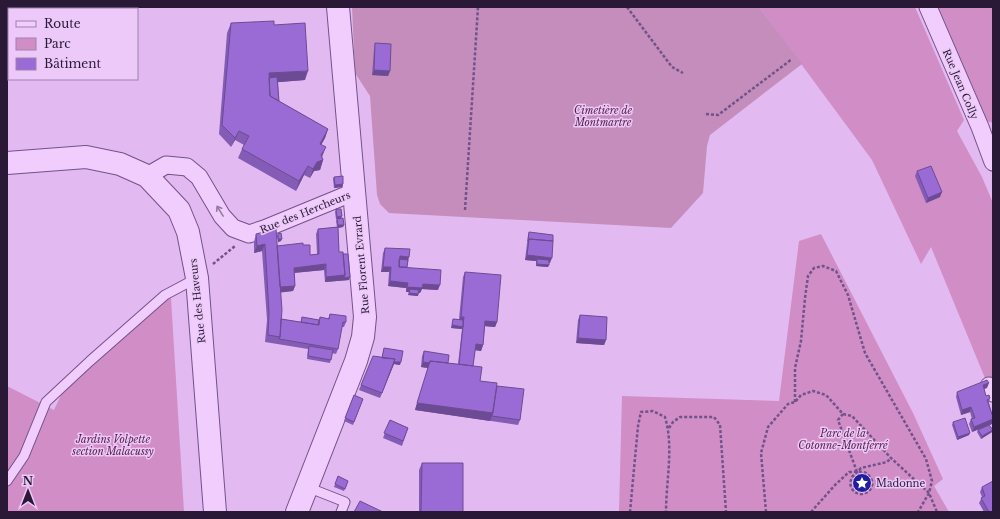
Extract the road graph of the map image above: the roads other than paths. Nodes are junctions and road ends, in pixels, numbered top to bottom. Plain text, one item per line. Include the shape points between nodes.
1 (338, 7) edge
2 (928, 7) edge
3 (986, 130) edge
4 (993, 162) edge
5 (7, 163) edge
6 (147, 176) junction
7 (354, 192) junction
8 (196, 278) junction
9 (7, 481) edge
10 (307, 487) junction
11 (215, 512) edge
12 (297, 512) edge
13 (341, 512) edge

1 - 7 street, Rue Florent Evrard
2 - 3 street, Rue Jean Colly
3 - 4 street, Rue Jean Colly
5 - 6 street, Rue des Haveurs via 86,157 120,164
7 -> 6 street, Rue des Hercheurs via 250,234 233,228 222,216 199,177 187,167 166,164
6 - 8 street, Rue des Haveurs via 179,210 188,232
7 - 10 street, Rue Florent Evrard via 365,317 363,337
8 - 9 lane via 165,295 46,402 24,456
8 - 11 street, Rue des Haveurs
10 - 12 street, Rue Florent Evrard
10 - 13 lane via 345,502

